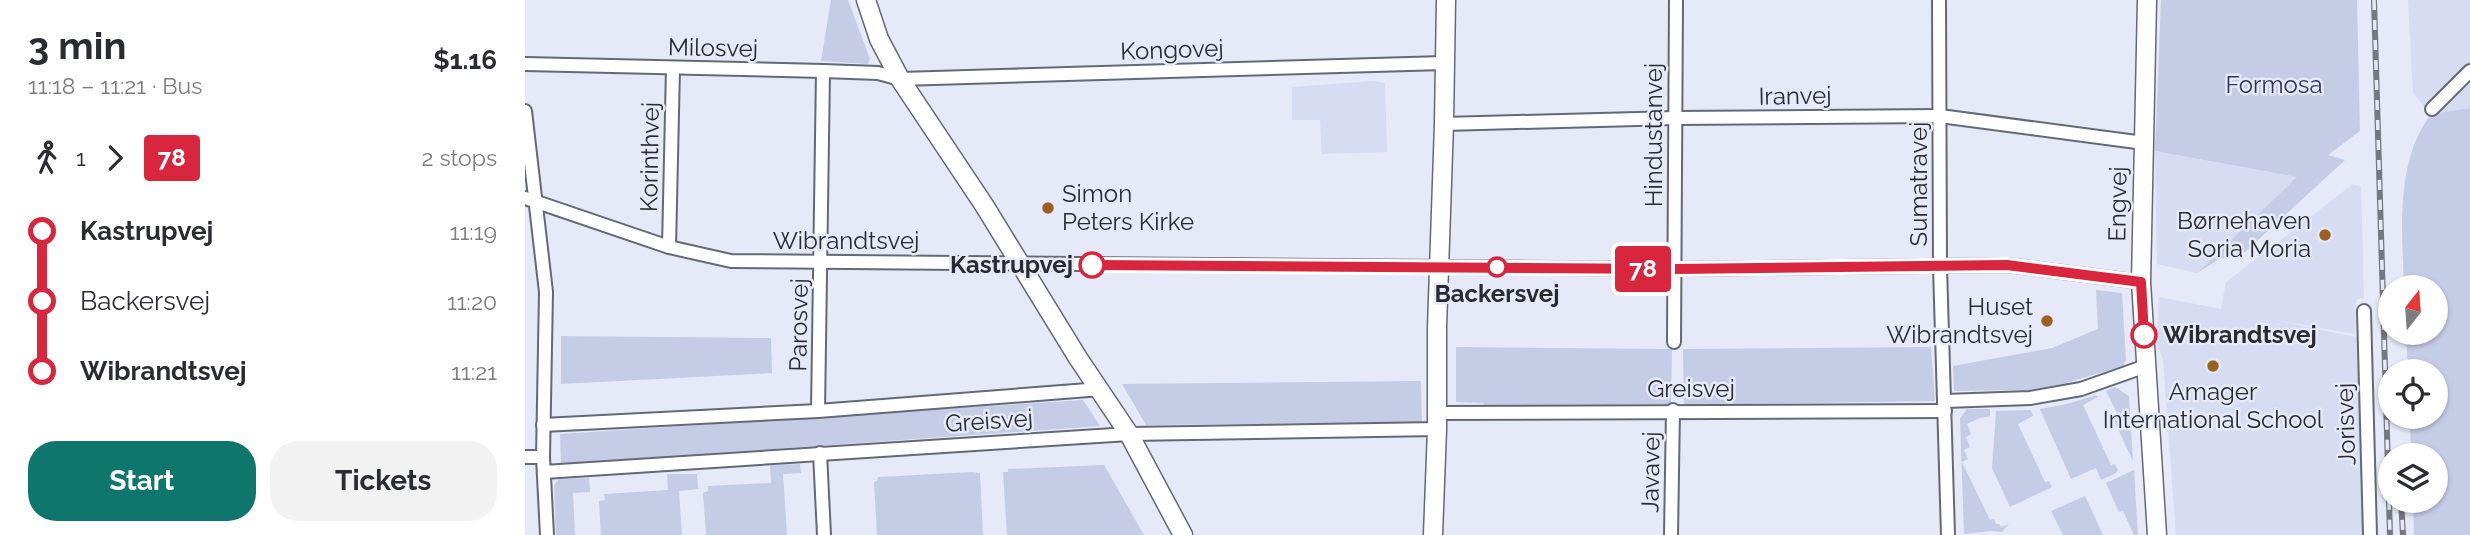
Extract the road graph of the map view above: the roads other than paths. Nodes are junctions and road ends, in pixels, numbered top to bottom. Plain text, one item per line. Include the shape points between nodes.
1 (866, 0) edge
2 (1446, 0) edge
3 (1676, 0) edge
4 (1939, 0) edge
5 (2147, 0) edge
6 (1444, 63) junction
7 (525, 64) edge
8 (673, 68) junction
9 (823, 71) junction
10 (2470, 71) edge
11 (900, 79) junction
12 (2431, 109) dead end
13 (525, 111) edge
14 (1940, 116) junction
15 (1675, 118) junction
16 (1444, 124) junction
17 (2144, 143) junction
18 (531, 200) edge
19 (669, 247) junction
20 (821, 262) junction
21 (1022, 264) junction
22 (1440, 267) junction
23 (1940, 267) junction
24 (1675, 269) junction
25 (2141, 282) junction
26 (2364, 311) dead end
27 (1674, 342) dead end
28 (2145, 366) junction
29 (1101, 389) junction
30 (1945, 406) junction
31 (1673, 410) junction
32 (818, 411) junction
33 (1438, 421) junction
34 (543, 425) junction
35 (1129, 434) junction
36 (820, 453) junction
37 (525, 457) edge
38 (543, 457) junction
39 (544, 472) junction
40 (547, 535) edge
41 (824, 535) edge
42 (1183, 535) edge
43 (1433, 535) edge
44 (1671, 535) edge
45 (1948, 535) edge
46 (2157, 535) edge
47 (2370, 535) edge

1 - 11 street
2 - 6 street
3 - 15 street, Hindustanvej
4 - 14 street, Sumatravej
5 - 17 street, Engvej
6 - 11 street, Kongovej
6 - 16 street
7 - 8 street, Milosvej
8 - 9 street, Milosvej
8 - 19 street, Korinthvej
9 - 11 street, Milosvej via 878,73
9 - 20 street, Parosvej
10 - 12 street
11 - 21 street
13 - 18 street
14 - 15 street, Iranvej
14 - 17 street, Iranvej
14 - 23 street, Sumatravej
15 - 16 street, Iranvej
15 - 24 street, Hindustanvej
16 - 22 street
17 - 25 street, Engvej
18 - 19 street, Wibrandtsvej
18 - 34 street via 546,292
19 - 20 street, Wibrandtsvej via 731,261
20 - 21 street, Wibrandtsvej
20 - 32 street, Parosvej
21 - 22 street, Wibrandtsvej
21 - 29 street
22 - 24 street, Wibrandtsvej
22 - 33 street
23 - 24 street, Wibrandtsvej
23 - 25 street, Wibrandtsvej via 2007,265
23 - 30 street, Sumatravej
24 - 27 street
25 - 28 street, Engvej
26 - 47 street, Jorisvej
28 - 30 street, Greisvej via 2081,389
28 - 46 street, Engvej
29 - 32 street, Greisvej
29 - 35 street
30 - 31 street, Greisvej
30 - 45 street, Sumatravej
31 - 33 street, Greisvej
31 - 44 street, Javavej
32 - 34 street, Greisvej
33 - 35 street, Greisvej
33 - 43 street
34 - 38 street
35 - 36 street, Greisvej
35 - 42 street
36 - 39 street, Greisvej
36 - 41 street
37 - 38 street
38 - 39 street
39 - 40 street

